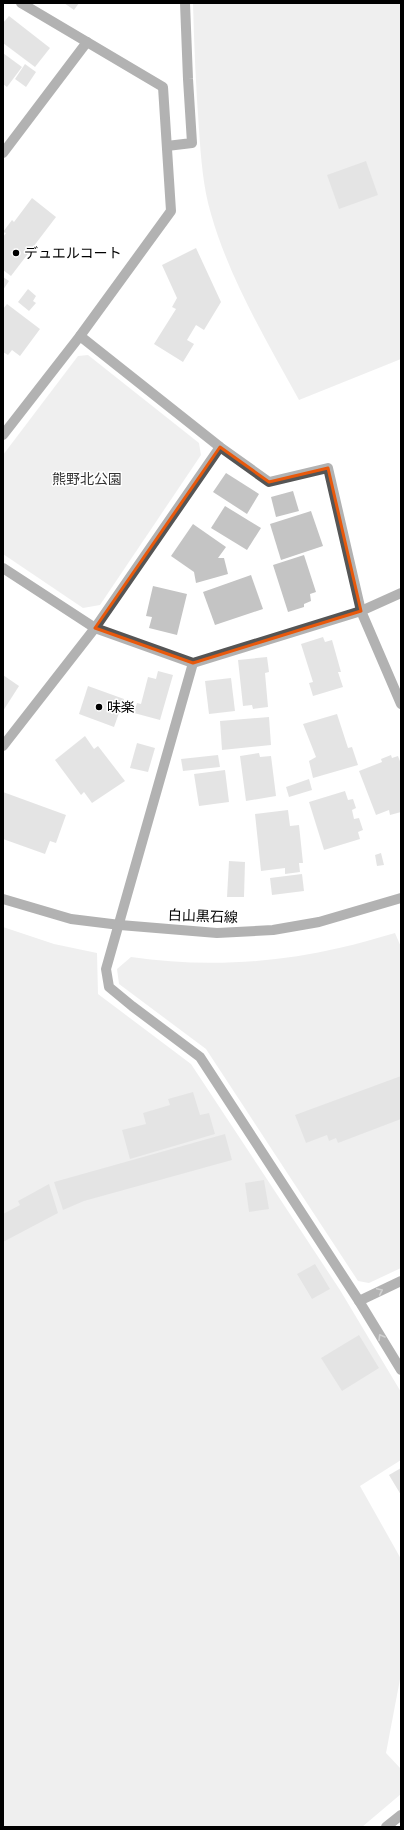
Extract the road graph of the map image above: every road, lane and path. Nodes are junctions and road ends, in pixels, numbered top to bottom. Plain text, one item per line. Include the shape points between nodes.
1 (22, 3) edge
2 (185, 3) edge
3 (87, 42) junction
4 (167, 146) junction
5 (3, 153) edge
6 (80, 336) junction
7 (3, 435) edge
8 (220, 446) junction
9 (3, 568) edge
10 (401, 593) edge
11 (360, 611) junction
12 (95, 628) junction
13 (193, 663) junction
14 (401, 704) edge
15 (3, 746) edge
16 (401, 898) edge
17 (3, 899) edge
18 (120, 925) junction
19 (401, 1281) edge
20 (359, 1301) junction
21 (401, 1370) edge
22 (401, 1815) edge
23 (386, 1827) edge

1 - 3 street
2 - 4 street via 192,143
3 - 4 street via 163,87
3 - 5 street
4 - 6 street via 172,211
6 - 7 street
6 - 8 street
8 - 11 street via 269,482 328,468
8 - 12 street
9 - 12 street
10 - 11 street
11 - 13 street
11 - 14 street
12 - 13 street
12 - 15 street
13 - 18 street
16 - 18 street, 白山黒石線 via 320,922 273,930 217,933
17 - 18 street, 白山黒石線 via 71,919
18 - 20 street via 106,969 109,987 200,1057
20 -> 19 street
21 -> 20 street
22 - 23 street

